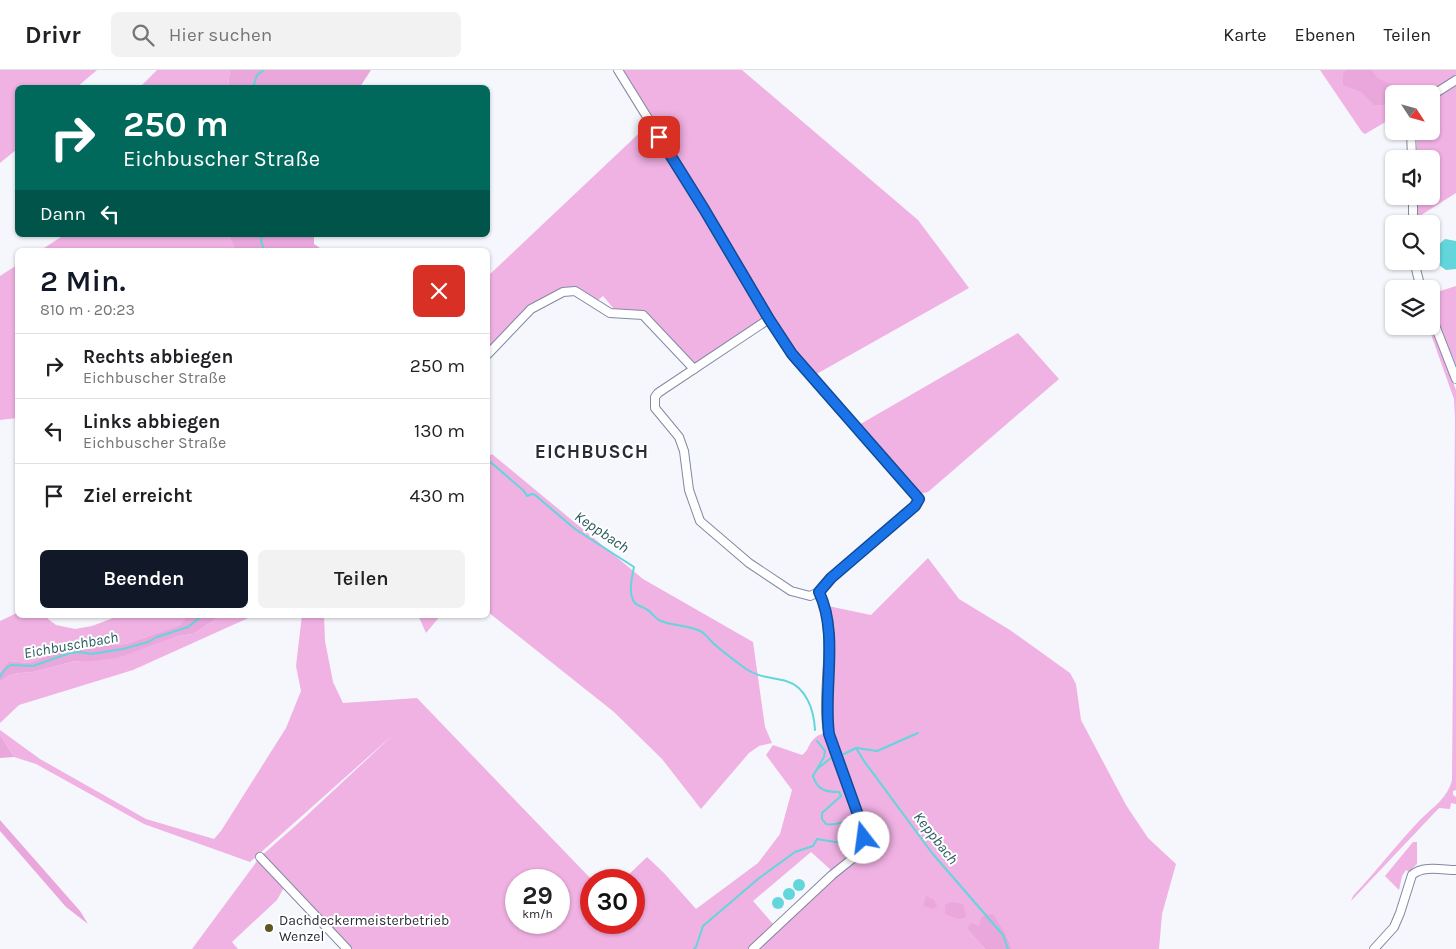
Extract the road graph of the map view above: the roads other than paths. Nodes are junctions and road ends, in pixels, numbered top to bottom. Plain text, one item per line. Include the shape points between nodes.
1 (618, 70) edge
2 (1456, 80) edge
3 (1440, 90) edge
4 (769, 319) junction
5 (1439, 335) edge
6 (490, 352) edge
7 (694, 369) junction
8 (1456, 379) edge
9 (819, 592) junction
10 (260, 857) dead end
11 (1456, 870) edge
12 (347, 949) edge
13 (754, 949) edge
14 (1374, 949) edge

1 - 4 street
2 - 3 street
4 - 7 street
4 - 9 street via 792,354 919,499
5 - 8 street
6 - 7 street via 531,309 563,292 575,291 607,312 643,315
7 - 9 street via 658,393 655,408 679,437 689,490 700,520 749,563 791,591 810,596
9 - 13 street via 828,631 829,734 864,838 856,855
10 - 12 street
11 - 14 street via 1416,871 1409,881 1394,926

